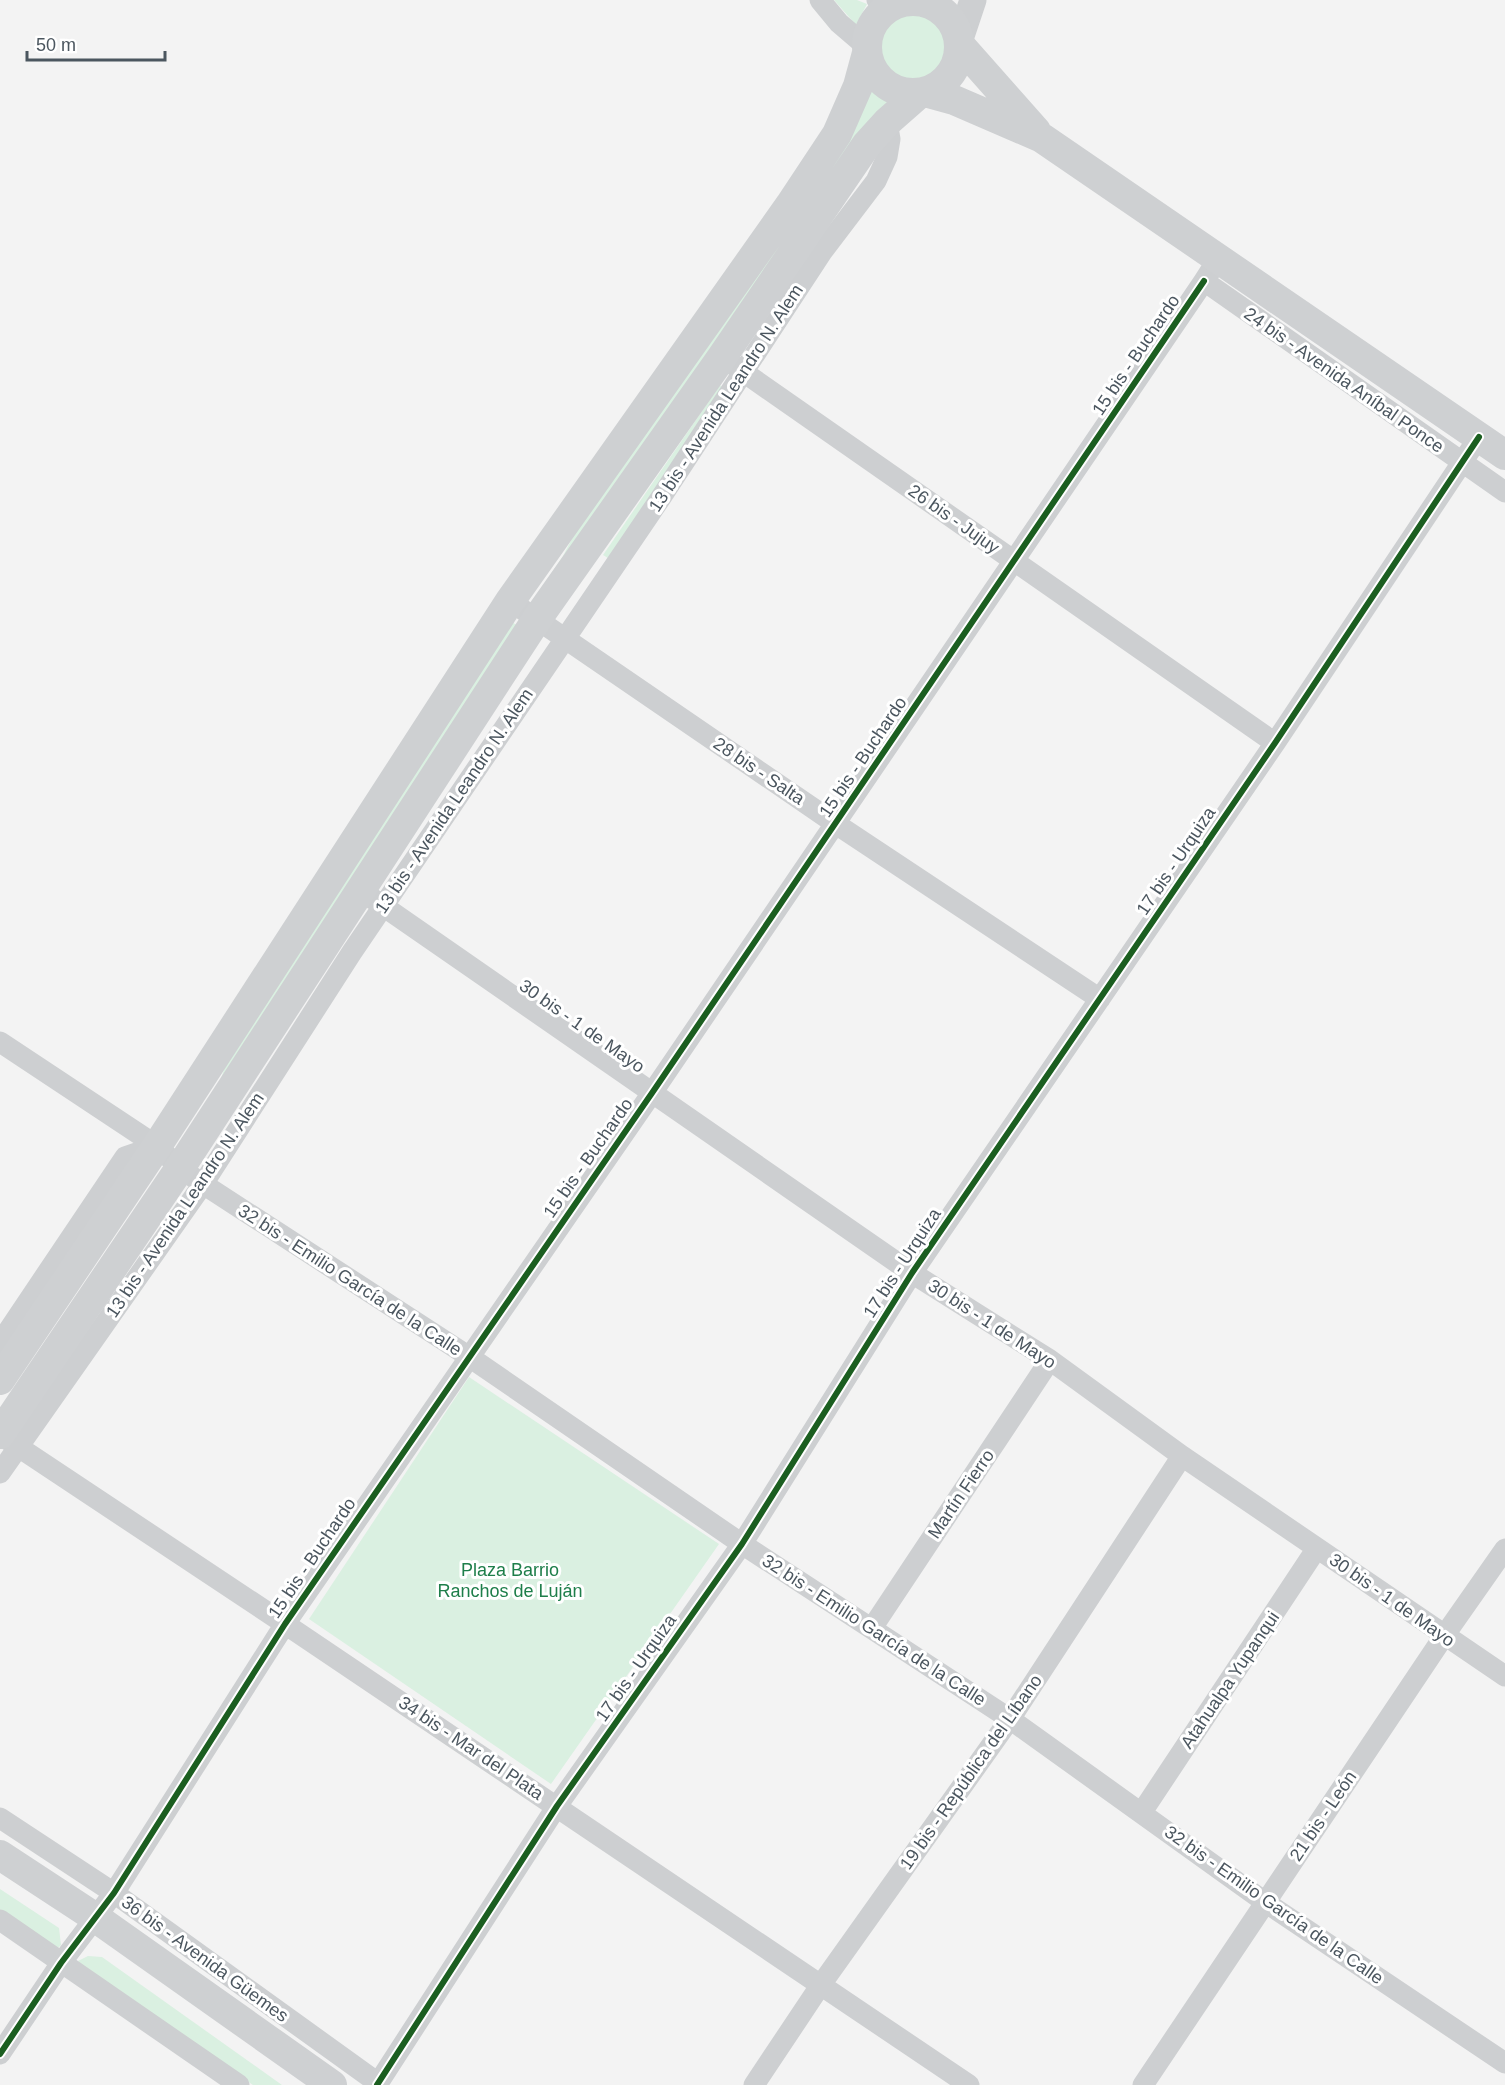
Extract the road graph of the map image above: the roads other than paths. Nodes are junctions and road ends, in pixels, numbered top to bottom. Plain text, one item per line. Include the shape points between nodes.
1 (820, 0) edge
2 (973, 0) edge
3 (892, 3) edge
4 (960, 42) junction
5 (867, 50) junction
6 (922, 92) junction
7 (1042, 138) junction
8 (1211, 270) junction
9 (733, 365) junction
10 (1479, 437) junction
11 (1505, 455) edge
12 (1461, 462) junction
13 (1505, 492) edge
14 (1014, 560) junction
15 (510, 601) junction
16 (537, 619) junction
17 (566, 638) junction
18 (1275, 743) junction
19 (836, 824) junction
20 (371, 898) junction
21 (1100, 999) junction
22 (0, 1042) edge
23 (652, 1093) junction
24 (156, 1146) junction
25 (191, 1176) junction
26 (912, 1273) junction
27 (0, 1343) edge
28 (468, 1356) junction
29 (1050, 1360) junction
30 (0, 1380) edge
31 (6, 1438) edge
32 (1182, 1456) junction
33 (0, 1473) edge
34 (742, 1544) junction
35 (1317, 1548) junction
36 (1505, 1550) edge
37 (285, 1624) junction
38 (872, 1628) junction
39 (1444, 1636) junction
40 (1505, 1676) edge
41 (1011, 1719) junction
42 (557, 1806) junction
43 (1142, 1812) junction
44 (0, 1818) edge
45 (0, 1855) edge
46 (0, 1878) edge
47 (114, 1893) junction
48 (1265, 1902) junction
49 (0, 1920) edge
50 (90, 1925) junction
51 (61, 1963) junction
52 (820, 1986) junction
53 (0, 2054) edge
54 (1505, 2063) edge
55 (377, 2084) edge
56 (239, 2085) edge
57 (300, 2085) edge
58 (332, 2085) edge
59 (754, 2085) edge
60 (969, 2085) edge
61 (1143, 2085) edge

1 - 5 street
2 - 4 street
3 - 4 main road via 908,1 935,6 947,14
3 - 5 main road via 872,24
4 - 6 main road via 959,58 951,75 937,87
4 - 7 main road, 24 bis - Avenida Aníbal Ponce
5 - 6 main road via 875,74 891,88 905,93
5 - 15 main road via 858,86 837,134
6 - 7 main road, 24 bis - Avenida Aníbal Ponce via 954,100
6 - 9 main road, 13 bis - Avenida Leandro N. Alem via 867,144
7 - 8 main road, 24 bis - Avenida Aníbal Ponce
8 - 10 main road, 24 bis - Avenida Aníbal Ponce
8 - 12 street, 24 bis - Avenida Aníbal Ponce
8 - 14 street, 15 bis - Buchardo
9 - 14 street, 26 bis - Jujuy
9 - 16 main road, 13 bis - Avenida Leandro N. Alem
9 - 17 street, 13 bis - Avenida Leandro N. Alem via 660,499
10 - 11 main road, 24 bis - Avenida Aníbal Ponce
10 - 12 street, 17 bis - Urquiza
12 - 13 street, 24 bis - Avenida Aníbal Ponce
12 - 18 street, 17 bis - Urquiza
14 - 18 street, 26 bis - Jujuy
14 - 19 street, 15 bis - Buchardo
15 - 16 street, 28 bis - Salta
15 - 24 main road
16 - 17 street, 28 bis - Salta
16 - 20 main road, 13 bis - Avenida Leandro N. Alem
17 - 19 street, 28 bis - Salta
17 - 20 street, 13 bis - Avenida Leandro N. Alem
18 - 21 street, 17 bis - Urquiza
19 - 21 street, 28 bis - Salta
19 - 23 street, 15 bis - Buchardo
20 - 23 street, 30 bis - 1 de Mayo
20 - 25 main road, 13 bis - Avenida Leandro N. Alem
21 - 26 street, 17 bis - Urquiza
22 - 24 street, 32 bis - Emilio García de la Calle
23 - 26 street, 30 bis - 1 de Mayo
23 - 28 street, 15 bis - Buchardo
24 - 25 street, 32 bis - Emilio García de la Calle
24 - 27 street via 125,1157
24 - 30 main road
25 - 28 street, 32 bis - Emilio García de la Calle
25 - 31 main road, 13 bis - Avenida Leandro N. Alem
26 - 29 street, 30 bis - 1 de Mayo
26 - 34 street, 17 bis - Urquiza
28 - 34 street, 32 bis - Emilio García de la Calle
28 - 37 street, 15 bis - Buchardo
29 - 32 street, 30 bis - 1 de Mayo
29 - 38 street, Martín Fierro
31 - 33 street, 13 bis - Avenida Leandro N. Alem
31 - 37 street, 34 bis - Mar del Plata
32 - 35 street, 30 bis - 1 de Mayo
32 - 41 street, 19 bis - República del Líbano
34 - 38 street, 32 bis - Emilio García de la Calle
34 - 42 street, 17 bis - Urquiza
35 - 39 street, 30 bis - 1 de Mayo
35 - 43 street, Atahualpa Yupanqui
36 - 39 street, 21 bis - León
37 - 42 street, 34 bis - Mar del Plata
37 - 47 street, 15 bis - Buchardo
38 - 41 street, 32 bis - Emilio García de la Calle
39 - 40 street, 30 bis - 1 de Mayo
39 - 48 street, 21 bis - León
41 - 43 street, 32 bis - Emilio García de la Calle
41 - 52 street, 19 bis - República del Líbano
42 - 52 street, 34 bis - Mar del Plata
42 - 55 street, 17 bis - Urquiza
43 - 48 street, 32 bis - Emilio García de la Calle
44 - 47 street, 36 bis - Avenida Güemes
45 - 50 main road, 36 bis - Avenida Güemes
46 - 50 main road, 36 bis - Avenida Güemes
47 - 50 street, 15 bis - Buchardo
47 - 55 street, 36 bis - Avenida Güemes
48 - 54 street, 32 bis - Emilio García de la Calle
48 - 61 street, 21 bis - León
49 - 51 street
50 - 51 street, 15 bis - Buchardo
50 - 57 main road, 36 bis - Avenida Güemes
50 - 58 main road, 36 bis - Avenida Güemes
51 - 53 street, 15 bis - Buchardo
51 - 56 street
52 - 59 street, 19 bis - República del Líbano
52 - 60 street, 34 bis - Mar del Plata

